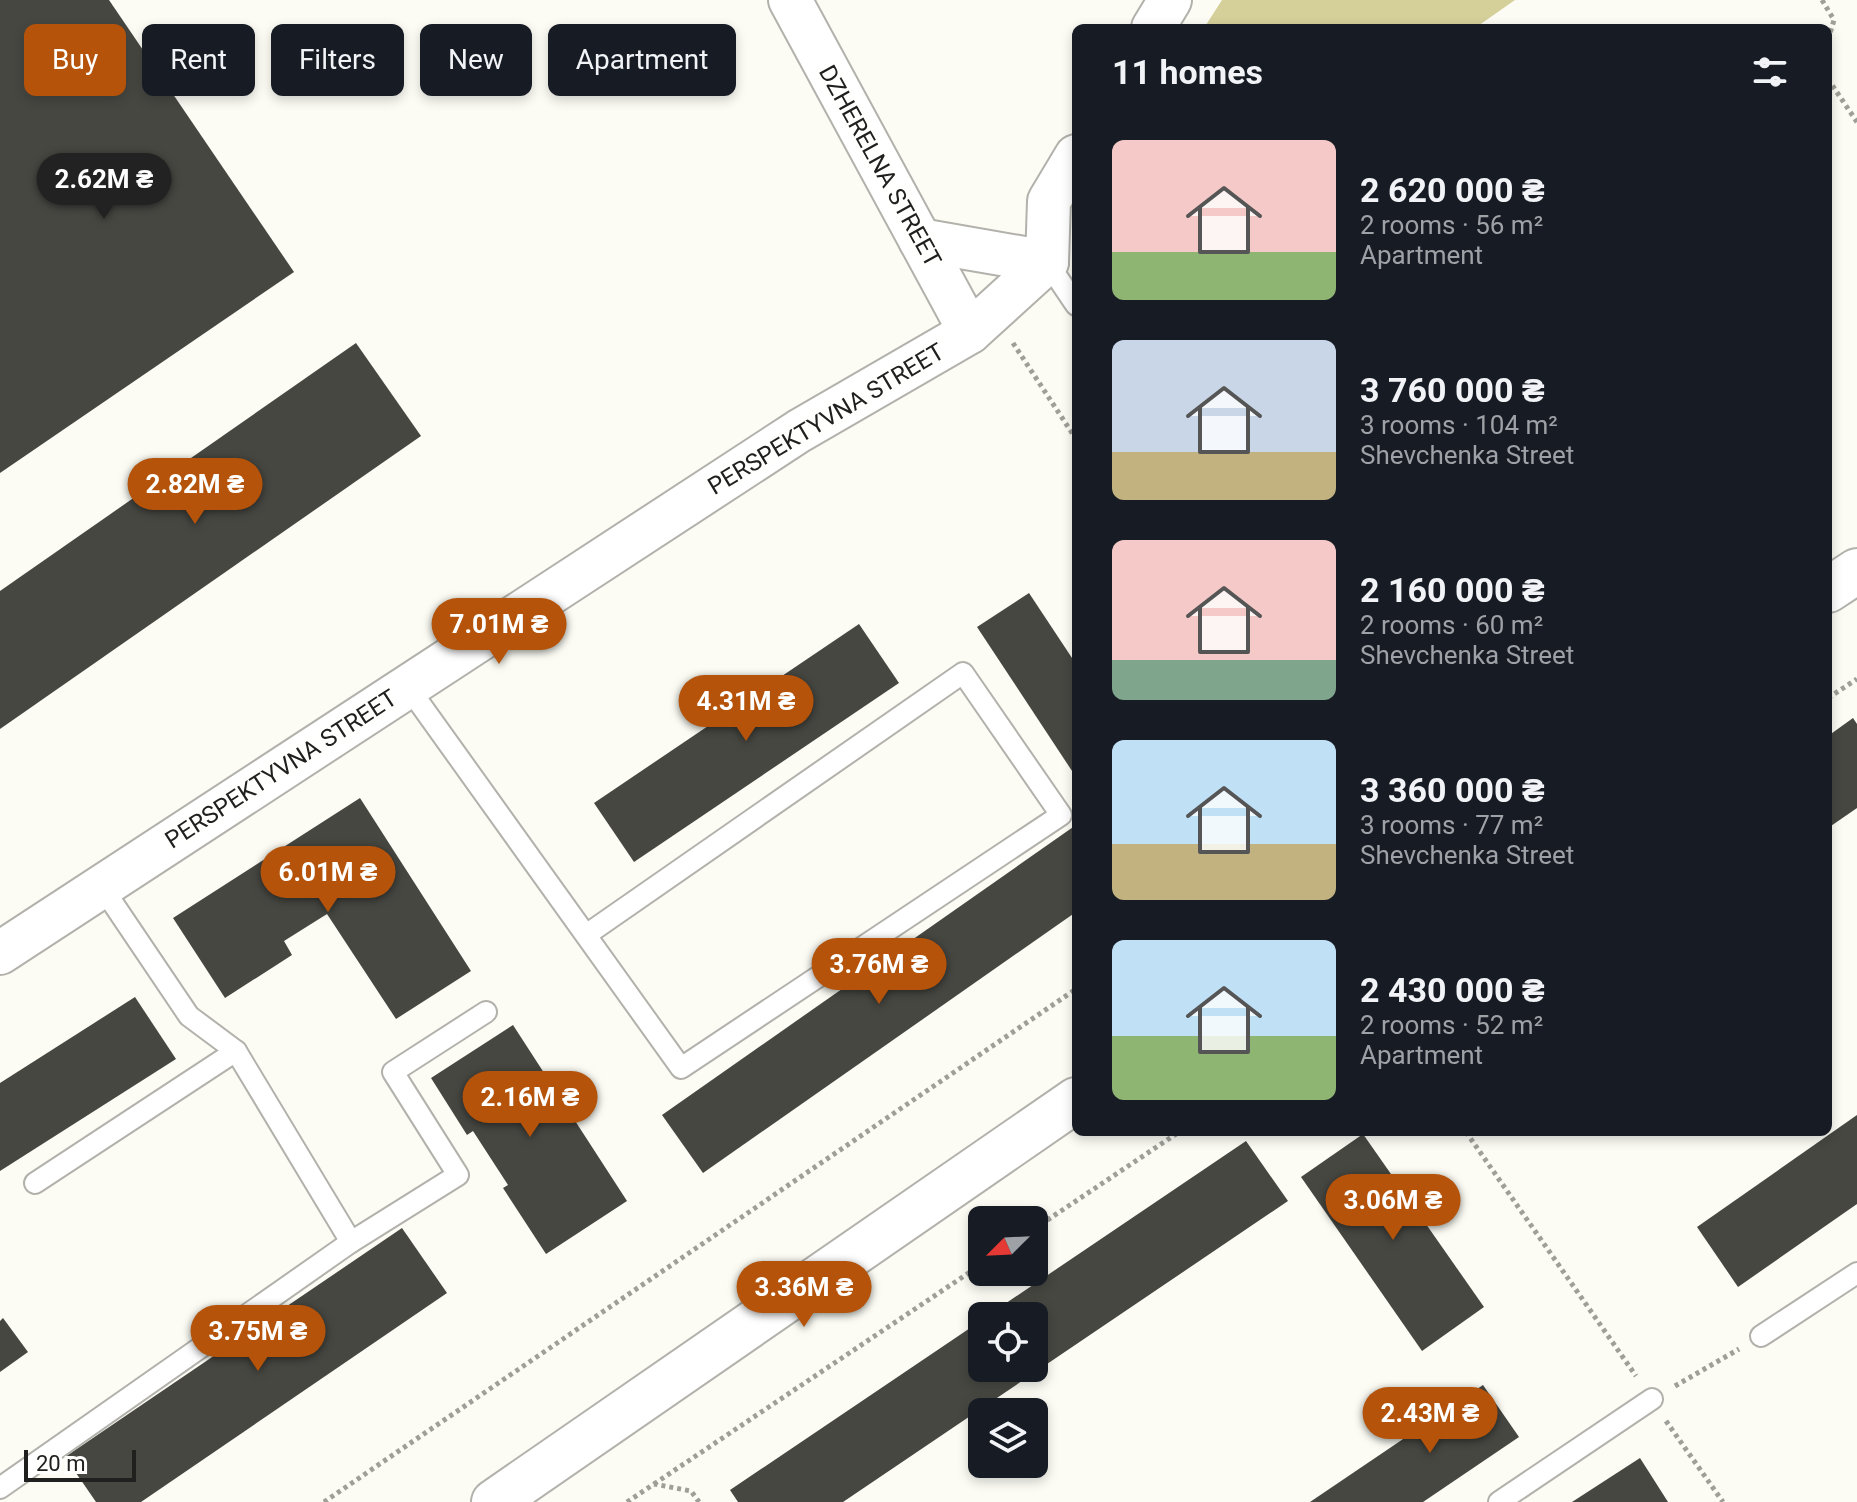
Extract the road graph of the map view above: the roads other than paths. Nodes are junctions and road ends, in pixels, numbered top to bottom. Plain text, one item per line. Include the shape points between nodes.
1 (790, 0) edge
2 (1170, 0) edge
3 (1155, 24) edge
4 (1072, 163) edge
5 (920, 240) junction
6 (1047, 262) junction
7 (1072, 299) edge
8 (981, 322) junction
9 (408, 687) junction
10 (102, 887) junction
11 (586, 935) junction
12 (0, 953) edge
13 (486, 1012) dead end
14 (236, 1051) junction
15 (1072, 1103) edge
16 (35, 1183) dead end
17 (351, 1242) junction
18 (1857, 1273) edge
19 (1761, 1336) road end
20 (1652, 1399) road end
21 (0, 1488) edge
22 (494, 1502) edge
23 (1499, 1502) edge

1 - 5 street, DZHERELNA STREET
2 - 3 street
4 - 6 street via 1049,201
5 - 6 street
5 - 8 street, DZHERELNA STREET
6 - 7 lane
6 - 8 street, PERSPEKTYVNA STREET
8 - 9 street, PERSPEKTYVNA STREET via 799,431
9 - 10 street, PERSPEKTYVNA STREET
9 - 11 lane
10 - 12 street, PERSPEKTYVNA STREET
10 - 14 lane via 189,1016
11 - 11 lane via 681,1068 1061,815 963,673
13 - 17 lane via 393,1072 458,1175
14 - 16 lane
14 - 17 lane
15 - 22 street
17 - 21 lane
18 - 19 lane
20 - 23 lane

